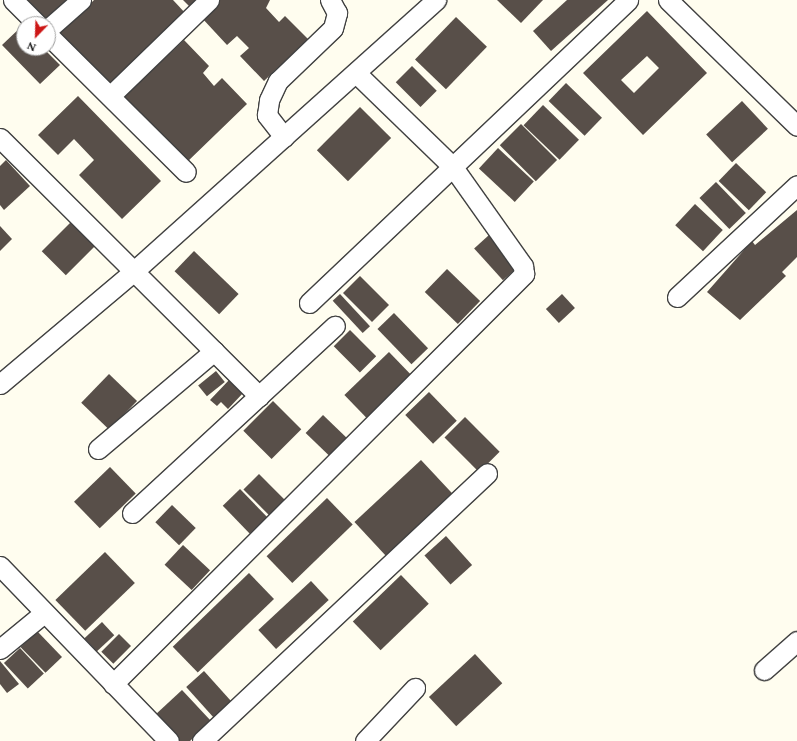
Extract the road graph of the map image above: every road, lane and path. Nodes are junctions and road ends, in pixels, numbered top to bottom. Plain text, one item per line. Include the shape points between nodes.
1 (13, 0) edge
2 (81, 0) edge
3 (209, 0) edge
4 (330, 0) edge
5 (436, 0) edge
6 (628, 0) edge
7 (668, 0) edge
8 (29, 16) edge
9 (56, 23) edge
10 (56, 43) edge
11 (357, 74) junction
12 (110, 96) junction
13 (797, 126) edge
14 (284, 137) junction
15 (0, 138) edge
16 (453, 167) junction
17 (186, 172) dead end
18 (797, 184) edge
19 (134, 271) junction
20 (678, 297) dead end
21 (309, 303) dead end
22 (336, 326) dead end
23 (214, 352) junction
24 (0, 384) edge
25 (259, 396) junction
26 (98, 449) dead end
27 (487, 473) dead end
28 (132, 513) dead end
29 (0, 566) edge
30 (44, 614) junction
31 (797, 641) edge
32 (0, 649) edge
33 (764, 670) dead end
34 (113, 684) junction
35 (416, 688) dead end
36 (169, 741) edge
37 (202, 741) edge
38 (365, 741) edge

1 - 8 street
2 - 9 street
3 - 12 street
4 - 14 street via 337,13 333,28 278,81 269,100 267,115
5 - 11 street
6 - 16 street
7 - 13 street
10 - 12 street
11 - 14 street
11 - 16 street
12 - 17 street
14 - 19 street
15 - 19 street
16 - 21 street
16 - 34 street via 523,266 523,278
18 - 20 street
19 - 23 street
19 - 24 street
22 - 25 street
23 - 25 street
23 - 26 street
25 - 28 street
27 - 37 street
29 - 30 street
30 - 32 street
30 - 34 street
31 - 33 street
34 - 36 street
35 - 38 street

